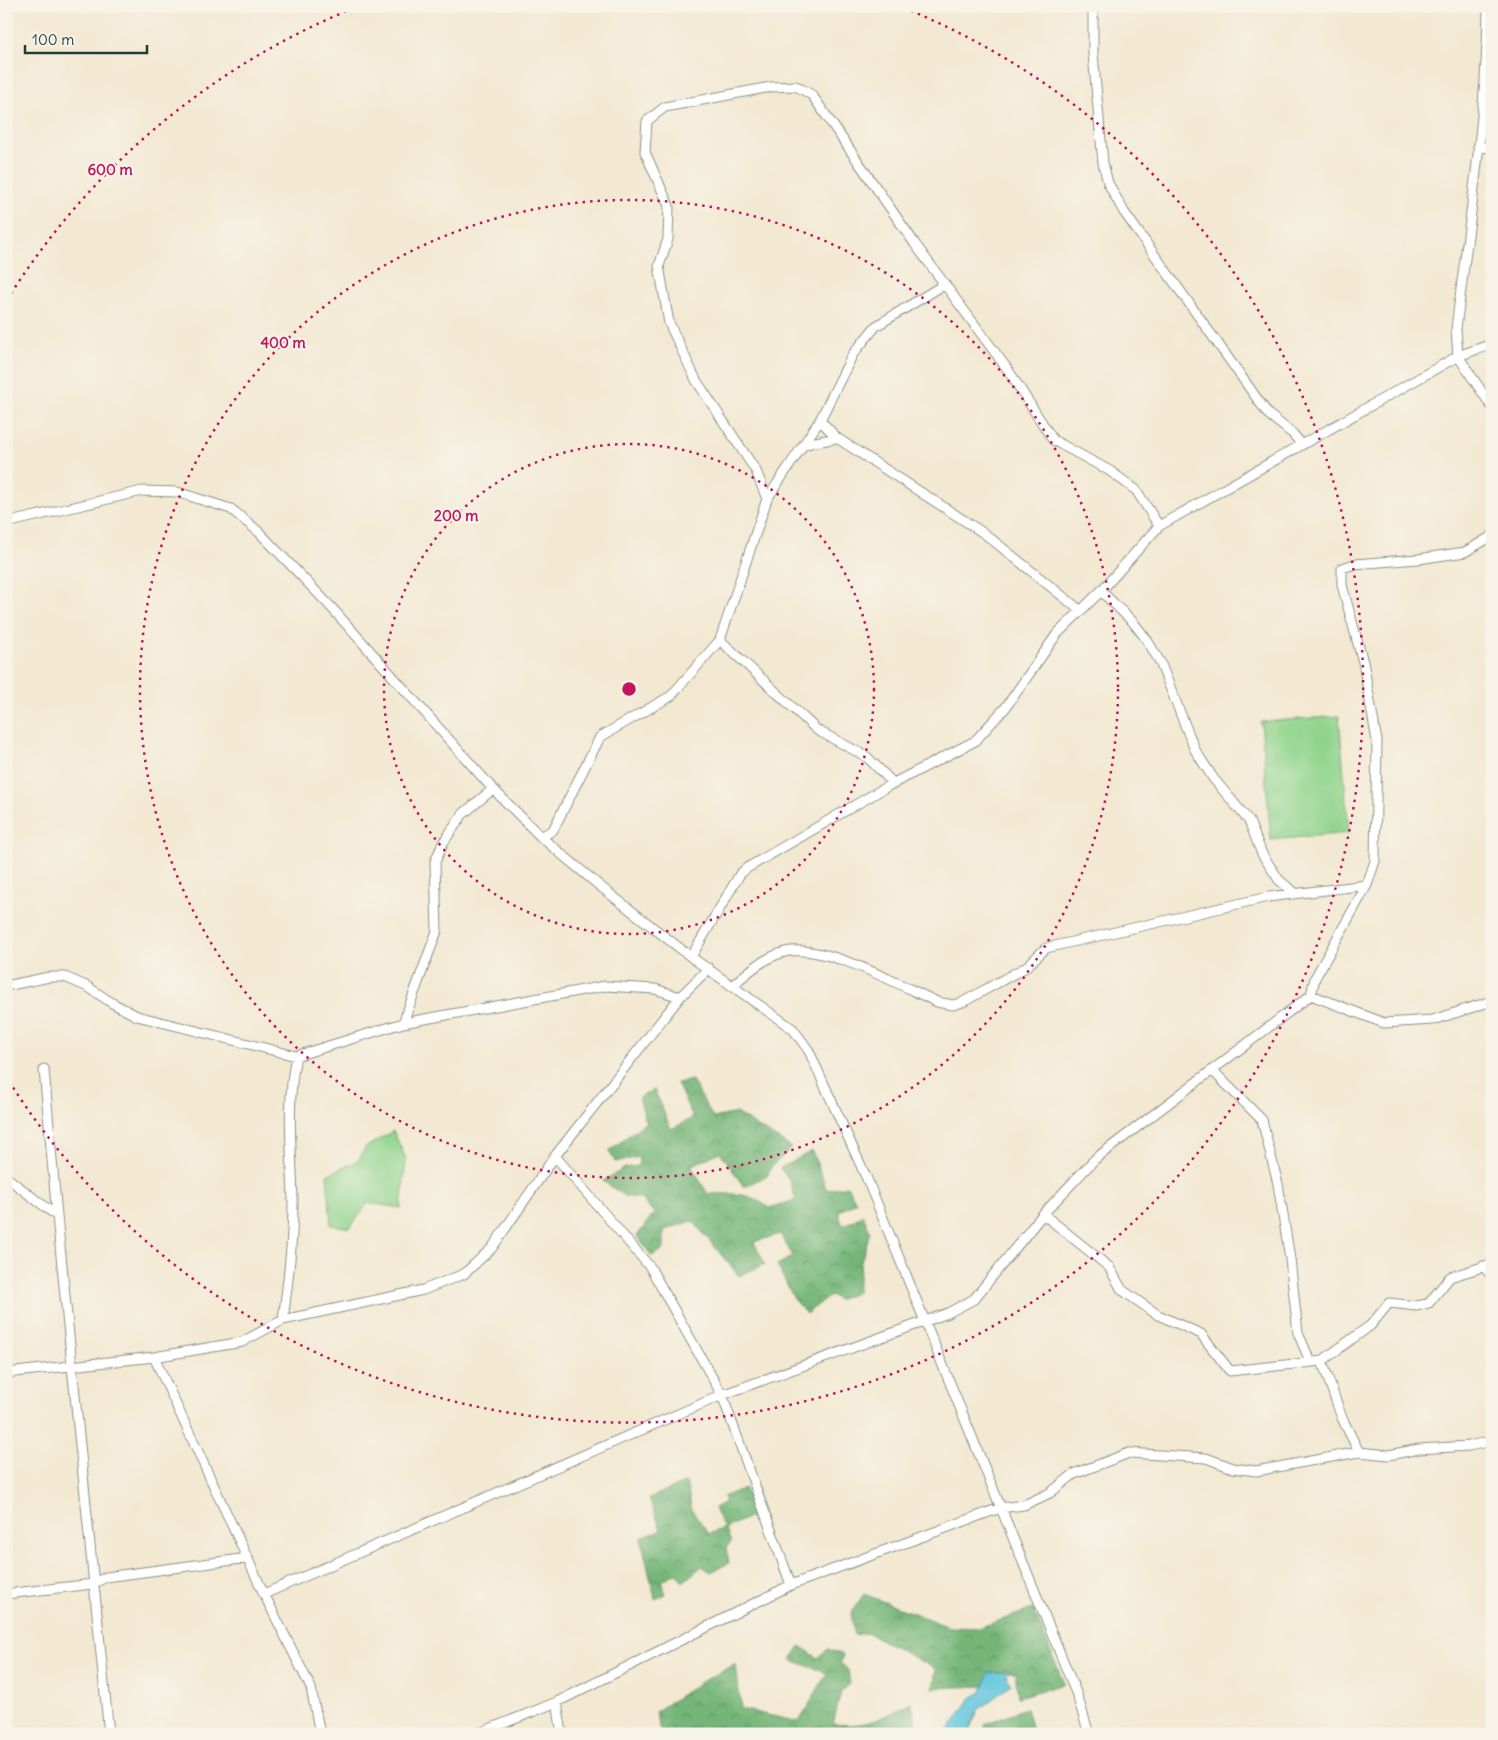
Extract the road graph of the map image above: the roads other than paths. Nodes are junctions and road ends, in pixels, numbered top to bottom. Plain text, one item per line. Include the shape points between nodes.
1 (1093, 6) edge
2 (1488, 6) edge
3 (1478, 147) junction
4 (1492, 148) edge
5 (944, 284) junction
6 (1492, 344) edge
7 (1458, 356) junction
8 (1492, 408) edge
9 (820, 420) junction
10 (837, 438) junction
11 (805, 444) junction
12 (1302, 445) junction
13 (767, 499) junction
14 (6, 524) edge
15 (1159, 526) junction
16 (1492, 536) edge
17 (1101, 591) junction
18 (1081, 611) junction
19 (720, 640) junction
20 (894, 784) junction
21 (493, 789) junction
22 (541, 837) junction
23 (1367, 885) junction
24 (1294, 892) junction
25 (691, 957) junction
26 (709, 968) junction
27 (733, 985) junction
28 (6, 986) edge
29 (1312, 996) junction
30 (680, 997) junction
31 (1492, 1001) edge
32 (403, 1023) junction
33 (296, 1056) junction
34 (44, 1069) dead end
35 (1213, 1070) junction
36 (555, 1156) junction
37 (6, 1177) edge
38 (1043, 1214) junction
39 (57, 1216) junction
40 (1488, 1265) edge
41 (1492, 1276) edge
42 (283, 1320) junction
43 (926, 1320) junction
44 (154, 1357) junction
45 (1310, 1361) junction
46 (1322, 1361) junction
47 (71, 1366) junction
48 (6, 1373) edge
49 (722, 1395) junction
50 (1492, 1441) edge
51 (1359, 1452) junction
52 (1000, 1508) junction
53 (248, 1558) junction
54 (93, 1584) junction
55 (791, 1585) junction
56 (6, 1594) edge
57 (264, 1594) junction
58 (557, 1702) junction
59 (109, 1734) edge
60 (320, 1734) edge
61 (477, 1734) edge
62 (562, 1734) edge
63 (1088, 1734) edge

1 - 12 street via 1093,54 1103,163 1108,183 1124,212 1268,414
2 - 3 street
3 - 4 street
3 - 7 street via 1456,329
5 - 9 street via 876,326 853,354
5 - 13 street via 836,127 812,95 804,90 796,86 771,86 665,107 647,121 645,152 669,206 668,239 659,266 669,323 696,380 756,471
5 - 15 street via 1008,370 1053,440 1110,471 1136,490
6 - 7 street
7 - 8 street
7 - 12 street
9 - 10 street
9 - 11 street
10 - 11 street
10 - 18 street via 985,534
11 - 13 street
12 - 15 street
13 - 19 street
14 - 21 street via 142,491 177,492 232,509 259,532 330,606
15 - 17 street
16 - 23 street via 1465,552 1355,564 1342,568 1340,573 1363,662 1377,741 1375,862
17 - 18 street
17 - 24 street via 1147,640 1160,662 1195,750 1213,778 1249,821 1262,854 1279,880
18 - 20 street via 1057,634 1002,712 975,741
19 - 20 street via 817,730 867,757
19 - 22 street via 671,696 600,738 552,830
20 - 25 street via 747,868 740,874
21 - 22 street
21 - 32 street via 463,814 435,862 437,931
22 - 25 street
23 - 24 street
23 - 29 street via 1315,978
24 - 27 street via 1046,948 1026,968 953,1005 937,1002 842,960 800,951 777,955
25 - 26 street
26 - 27 street
26 - 30 street
27 - 43 street via 781,1018 809,1051
28 - 33 street via 65,977 88,986 138,1016
29 - 31 street via 1384,1022 1433,1020
29 - 35 street
30 - 32 street via 655,989 605,986
30 - 36 street
32 - 33 street
33 - 42 street via 290,1085 293,1202 289,1279
34 - 39 street
35 - 38 street via 1095,1158
35 - 45 street via 1262,1120 1278,1184 1298,1333
36 - 42 street via 492,1248 464,1274 424,1290
36 - 49 street via 650,1267
37 - 39 street
38 - 43 street via 974,1299
38 - 45 street via 1110,1267 1122,1290 1158,1315 1201,1334 1230,1371
39 - 47 street
40 - 41 street
40 - 46 street via 1450,1277 1429,1303 1417,1306 1389,1302 1371,1325
42 - 44 street via 242,1342
43 - 49 street
43 - 52 street
44 - 47 street
44 - 53 street
45 - 46 street
46 - 51 street via 1342,1418
47 - 48 street
47 - 54 street
49 - 55 street
49 - 57 street
50 - 51 street via 1388,1455
51 - 52 street via 1256,1471 1233,1468 1206,1458 1129,1453 1074,1474 1050,1493 1024,1505
52 - 55 street
52 - 63 street via 1077,1695
53 - 54 street via 106,1577
53 - 57 street
54 - 56 street
54 - 59 street
55 - 58 street
57 - 60 street via 311,1688
58 - 61 street
58 - 62 street

